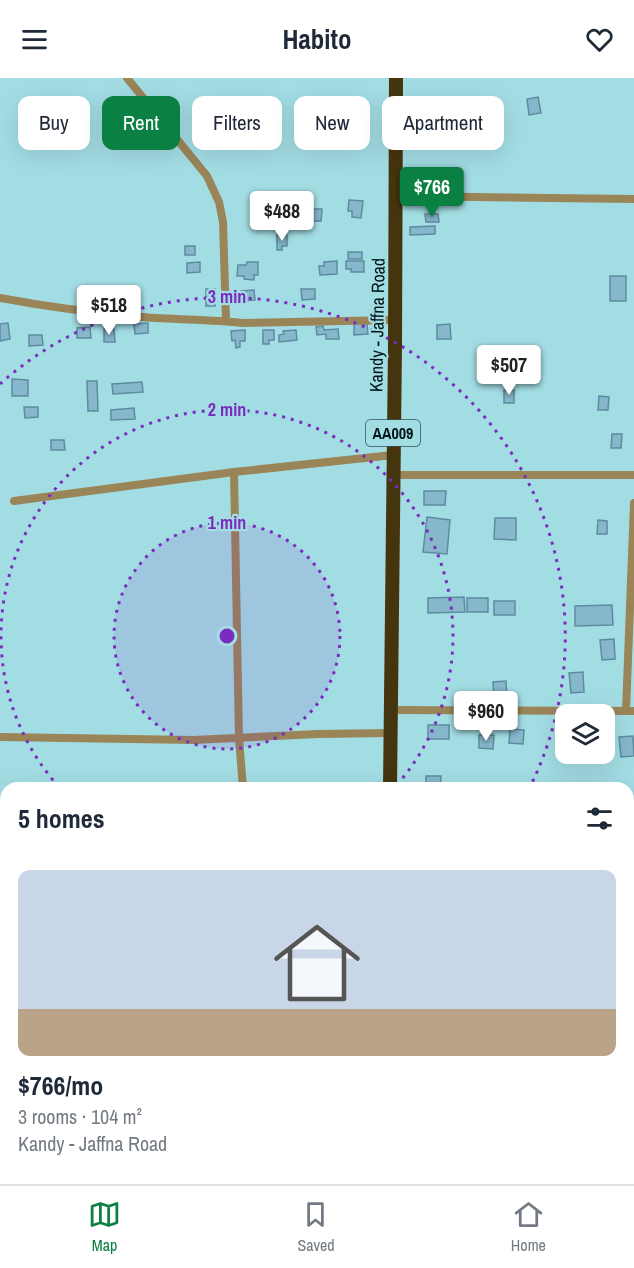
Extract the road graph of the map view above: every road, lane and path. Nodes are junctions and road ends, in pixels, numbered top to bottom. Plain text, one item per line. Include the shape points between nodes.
1 (127, 78) edge
2 (396, 78) edge
3 (396, 196) junction
4 (634, 199) edge
5 (0, 298) edge
6 (395, 320) junction
7 (226, 321) junction
8 (393, 455) junction
9 (234, 472) junction
10 (393, 475) junction
11 (634, 475) edge
12 (14, 501) dead end
13 (634, 503) edge
14 (390, 710) junction
15 (630, 711) edge
16 (390, 733) junction
17 (0, 737) edge
18 (239, 738) junction
19 (243, 782) edge
20 (390, 782) edge

1 - 7 street via 207,176 219,202
2 - 3 highway, Kandy - Jaffna Road / AA009
3 - 4 street
3 - 6 highway, Kandy - Jaffna Road / AA009
5 - 7 street via 69,310
6 - 7 street
6 - 8 highway, Kandy - Jaffna Road / AA009
8 - 9 street
8 - 10 highway, Kandy - Jaffna Road / AA009
9 - 12 street
9 - 18 street
10 - 11 street
10 - 14 highway, Kandy - Jaffna Road / AA009
13 - 15 street
14 - 15 street
14 - 16 highway, Kandy - Jaffna Road / AA009
16 - 18 street
16 - 20 highway, Kandy - Jaffna Road / AA009
17 - 18 street
18 - 19 street

